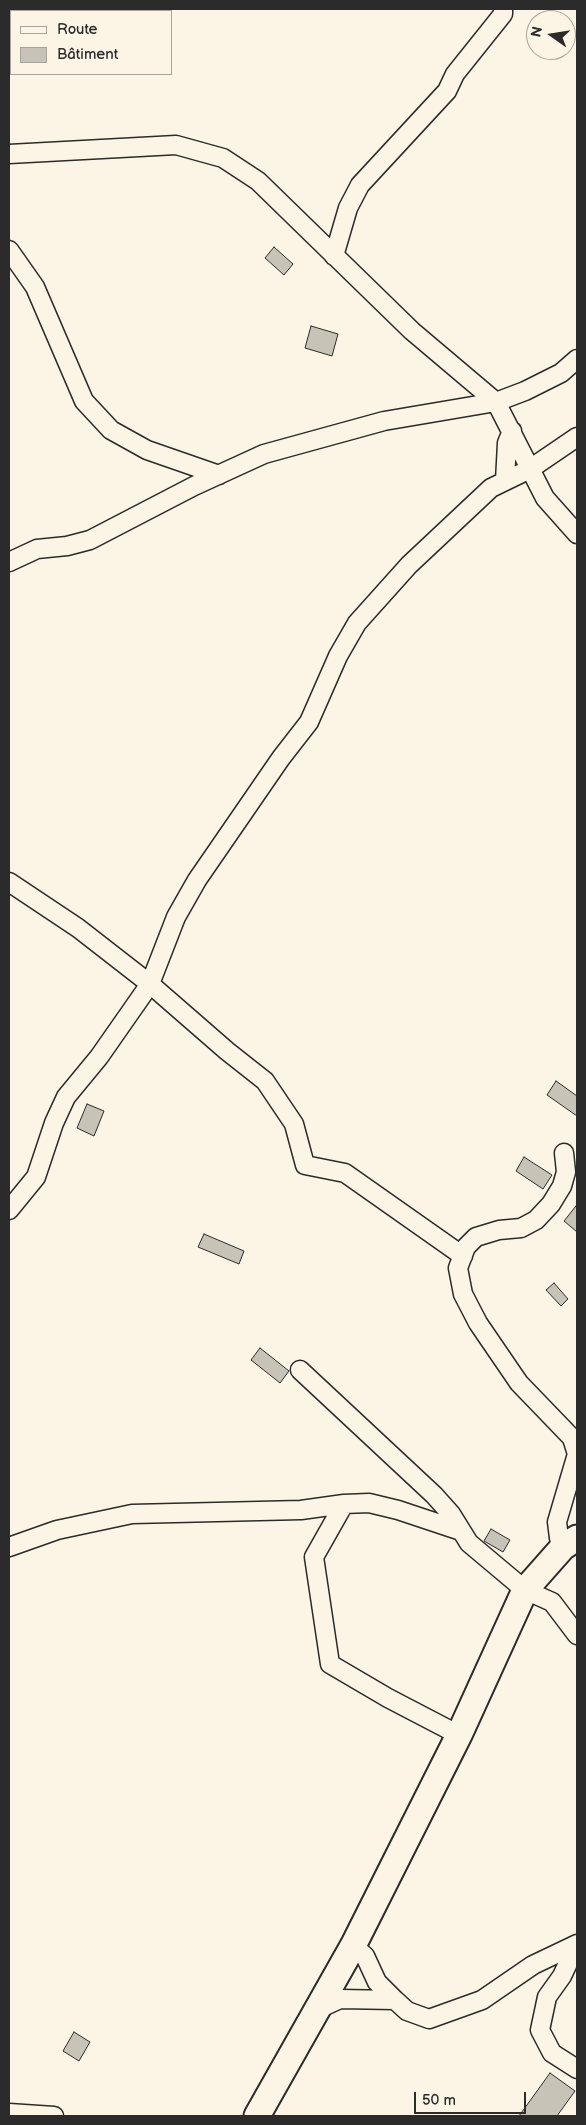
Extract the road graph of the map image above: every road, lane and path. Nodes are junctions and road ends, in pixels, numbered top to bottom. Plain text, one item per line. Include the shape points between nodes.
1 (503, 9) edge
2 (9, 154) edge
3 (9, 250) edge
4 (334, 256) junction
5 (577, 359) edge
6 (496, 402) junction
7 (512, 431) junction
8 (577, 437) edge
9 (530, 469) junction
10 (219, 475) junction
11 (505, 481) junction
12 (577, 534) edge
13 (9, 562) edge
14 (9, 882) edge
15 (150, 984) junction
16 (564, 1154) dead end
17 (9, 1210) edge
18 (463, 1256) junction
19 (300, 1370) dead end
20 (344, 1504) junction
21 (462, 1532) junction
22 (570, 1542) edge
23 (9, 1547) edge
24 (525, 1590) junction
25 (577, 1635) edge
26 (459, 1735) junction
27 (577, 1944) edge
28 (353, 1946) junction
29 (395, 2000) junction
30 (318, 2009) junction
31 (577, 2069) edge
32 (9, 2113) edge
33 (54, 2116) edge
34 (257, 2116) edge

1 - 4 street via 503,14 455,74 447,91 360,185 348,208
2 - 4 street via 176,145 224,158 258,180
3 - 10 street via 34,287 84,401 111,430 146,450
4 - 6 street via 412,331
5 - 6 street via 561,373
6 - 7 street
6 - 10 street via 384,421 264,454
7 - 9 street
7 - 11 street via 507,444
8 - 9 street
9 - 11 street
9 - 12 street via 545,498
10 - 13 street via 90,540 37,549
11 - 15 street via 491,488 461,514 378,597 357,623 338,656 309,722 280,758 197,880 176,918
14 - 15 street via 78,928
15 - 17 street via 99,1057 66,1097 36,1177
15 - 18 street via 265,1080 294,1124 305,1165 344,1173
16 - 18 street via 566,1172 562,1186 536,1220 521,1228 476,1237 466,1247
18 - 22 street via 458,1268 463,1294 478,1323 519,1383 572,1438 577,1454 557,1522 559,1538
19 - 21 street via 434,1495
20 - 21 street via 370,1503
20 - 23 street via 301,1510 132,1514 57,1530
20 - 26 street via 314,1557 330,1664
21 - 24 street via 470,1543
22 - 24 main road
24 - 25 street via 552,1602
24 - 26 main road
26 - 28 main road
27 - 29 street via 533,1965 482,2000 429,2019 407,2011
27 - 31 street via 562,1976 547,1997 540,2030 552,2053
28 - 29 street via 365,1956 376,1982
28 - 30 main road
29 - 30 street via 340,1999
30 - 34 main road
32 - 33 street

